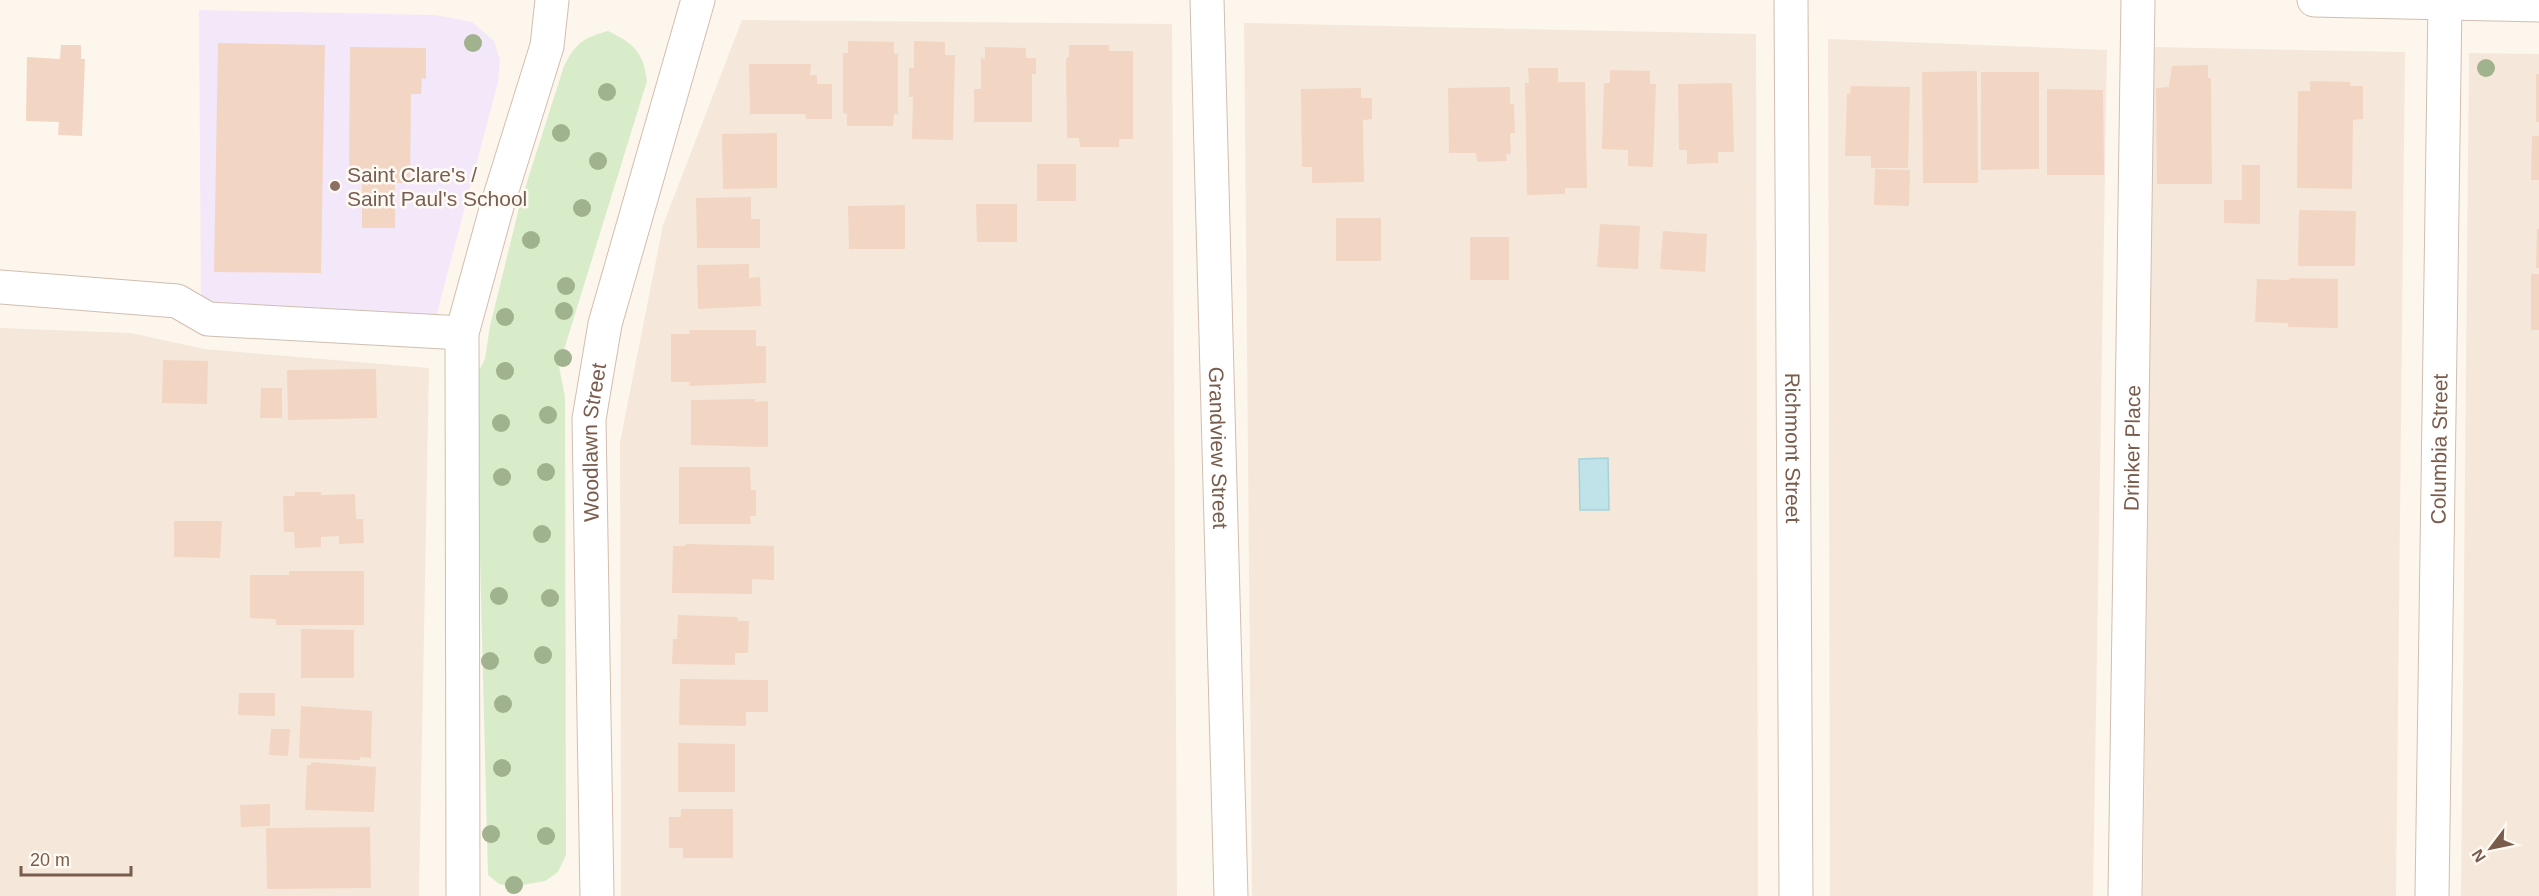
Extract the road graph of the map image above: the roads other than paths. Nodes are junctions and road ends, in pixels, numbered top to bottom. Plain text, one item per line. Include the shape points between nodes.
1 (552, 0) edge
2 (698, 0) edge
3 (1207, 0) edge
4 (1791, 0) edge
5 (2138, 0) edge
6 (2314, 0) edge
7 (2445, 2) junction
8 (2539, 5) edge
9 (0, 287) edge
10 (462, 333) junction
11 (463, 896) edge
12 (597, 896) edge
13 (1231, 896) edge
14 (1796, 896) edge
15 (2125, 896) edge
16 (2432, 896) edge

1 - 10 street via 547,46
2 - 12 street, Woodlawn Street via 606,324 589,419
3 - 13 street, Grandview Street
4 - 14 street, Richmont Street
5 - 15 street, Drinker Place
6 - 7 street
7 - 8 street
7 - 16 street, Columbia Street
9 - 10 street via 177,301 208,320
10 - 11 street

